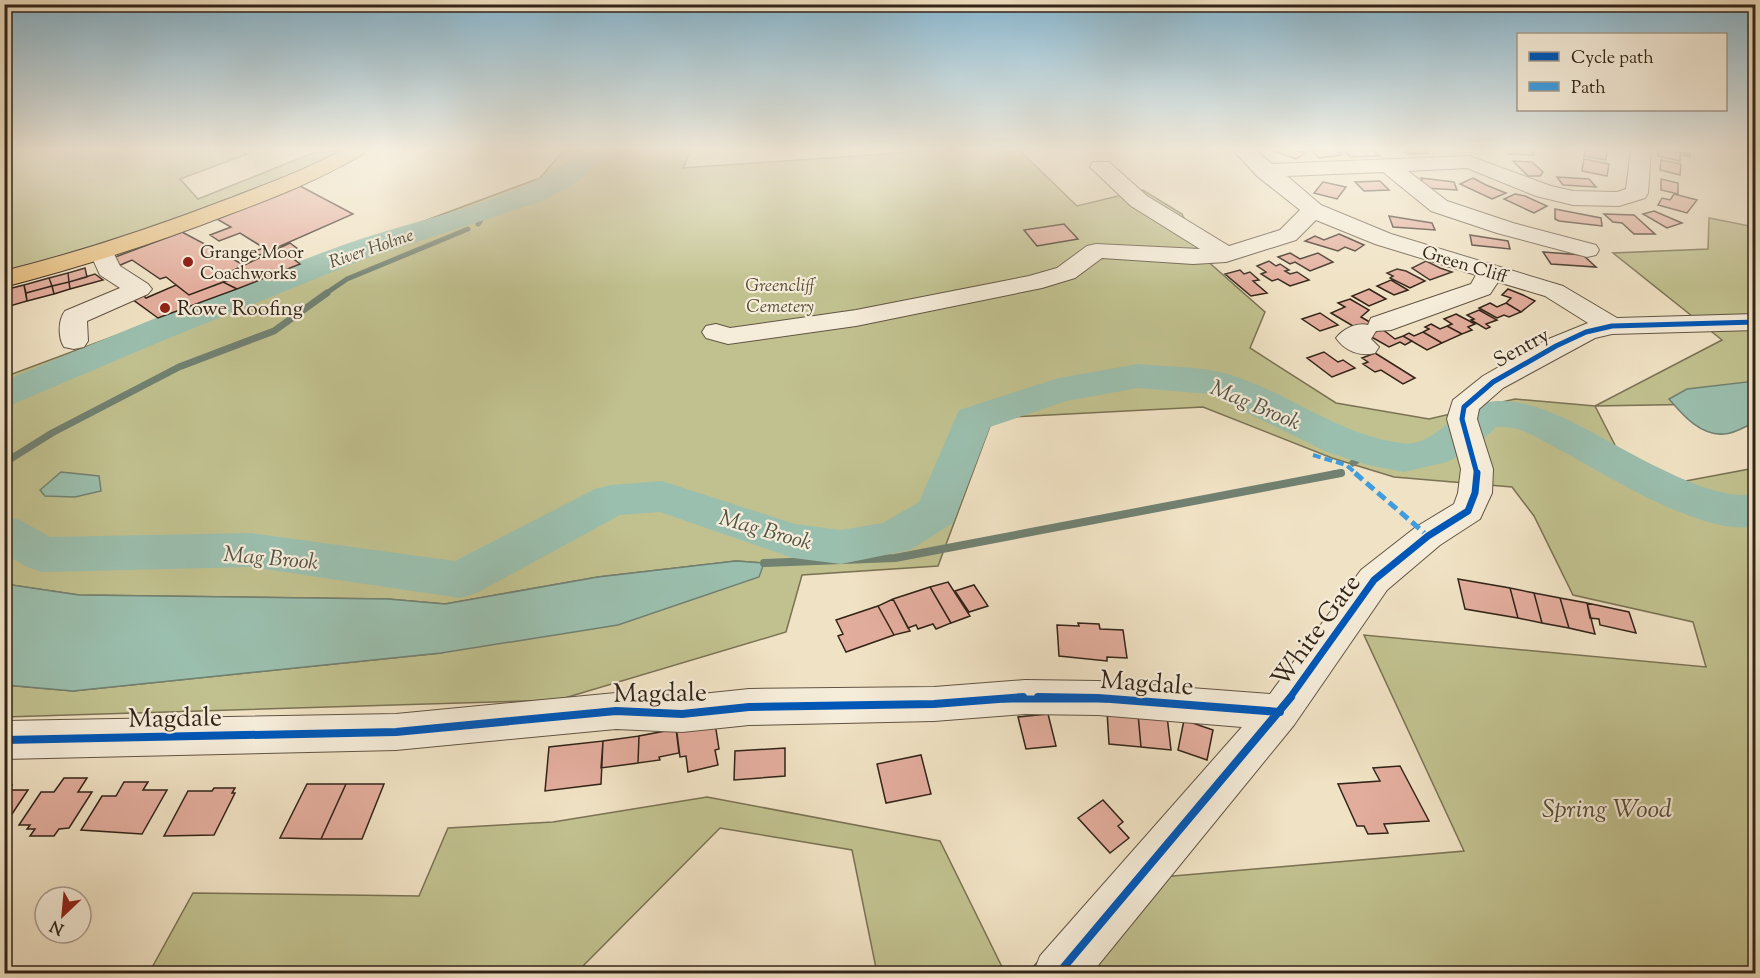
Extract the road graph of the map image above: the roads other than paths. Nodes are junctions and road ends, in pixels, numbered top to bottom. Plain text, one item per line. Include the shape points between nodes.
1 (258, 196) edge
2 (1133, 196) edge
3 (1295, 196) edge
4 (1429, 196) edge
5 (1563, 196) edge
6 (1626, 196) edge
7 (1313, 210) junction
8 (1587, 250) dead end
9 (102, 253) junction
10 (1226, 255) junction
11 (1490, 273) junction
12 (4, 279) edge
13 (1755, 322) edge
14 (1612, 326) junction
15 (716, 333) dead end
16 (1370, 334) dead end
17 (74, 340) dead end
18 (1462, 419) joint
19 (1280, 712) junction
20 (4, 740) edge
21 (1058, 974) edge

1 - 9 main road
2 - 10 street
3 - 7 street, Green Cliff
4 - 8 street via 1439,206
5 - 6 street via 1609,200
7 - 10 street via 1288,235
7 - 11 street, Green Cliff
9 - 12 main road
9 - 17 street via 109,270 140,289 74,317
10 - 15 street via 1193,257 1096,251 1066,273 1034,283 768,331 728,336
11 - 14 street, Green Cliff via 1554,291
11 - 16 street via 1481,289
13 - 14 street, Sentry
14 - 18 street, Sentry via 1586,332 1556,346 1493,382 1464,407
18 - 19 street, White Gate via 1477,469 1475,493 1468,511 1428,536 1374,580
19 - 20 street, Magdale via 1098,698 1025,697 934,704 749,707 682,714 616,711 396,732
19 - 21 street, White Gate

